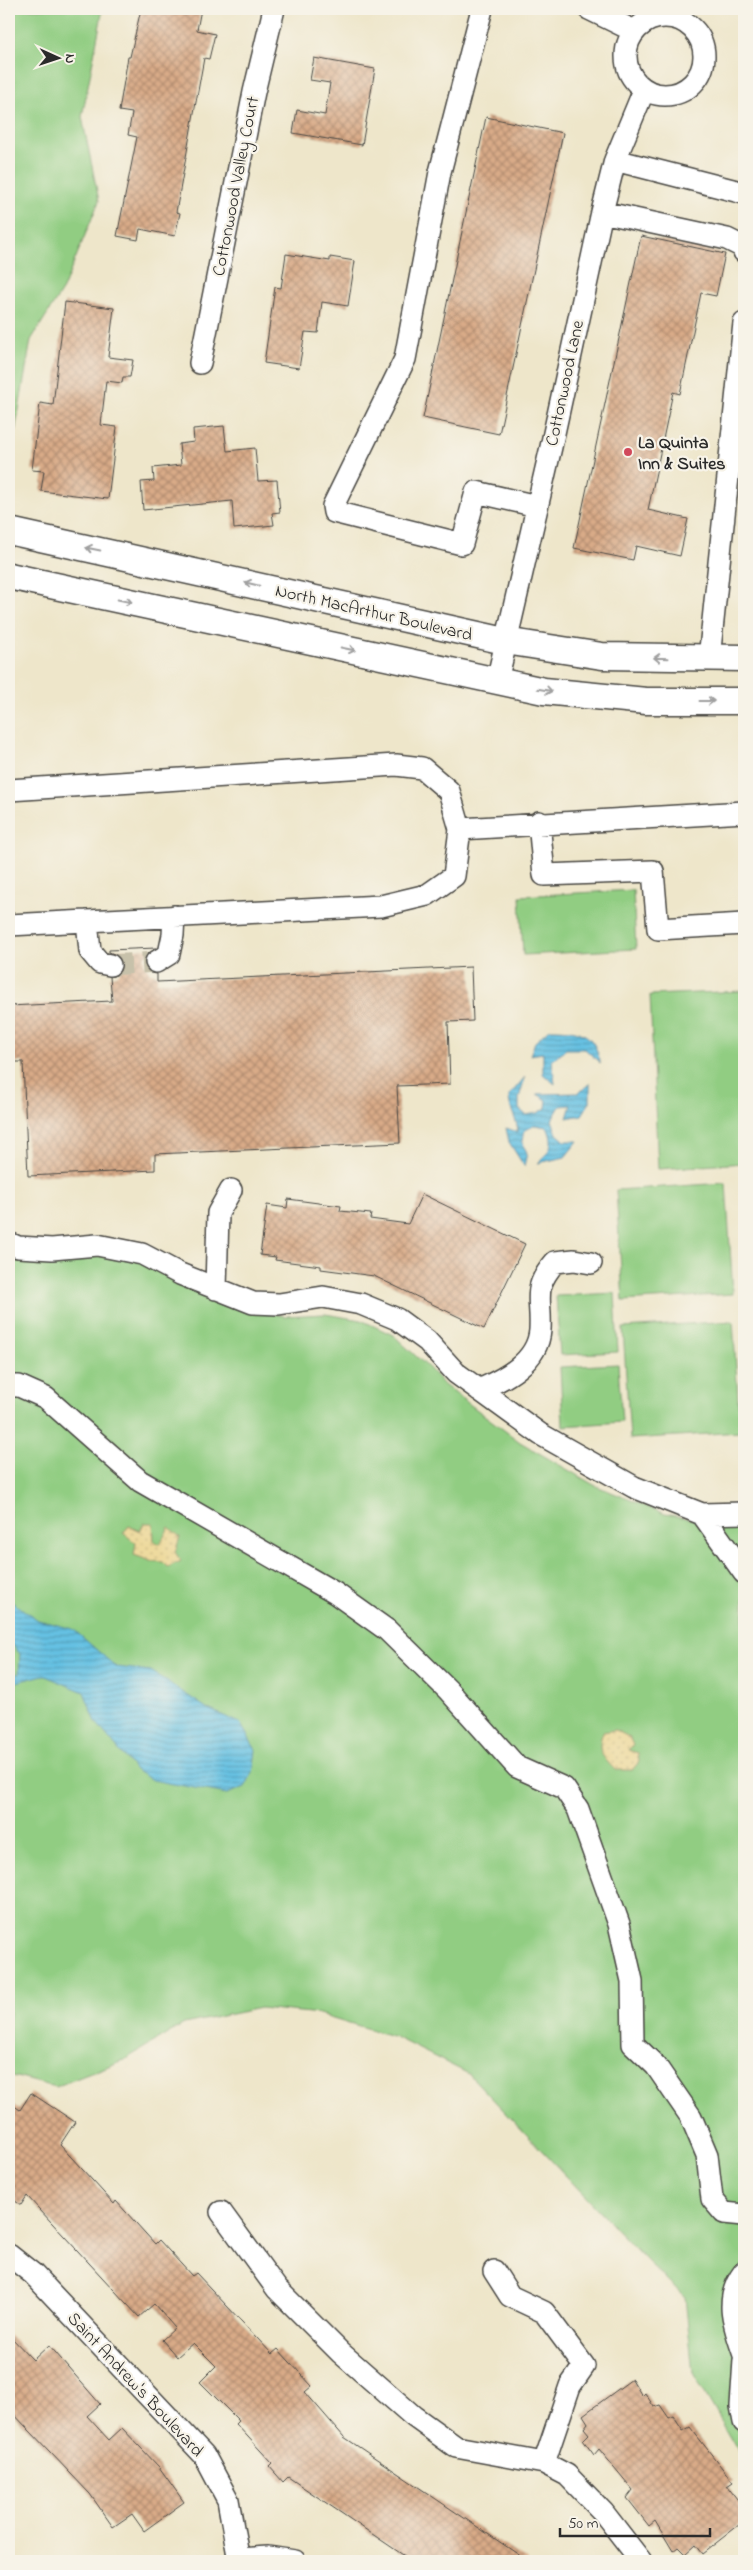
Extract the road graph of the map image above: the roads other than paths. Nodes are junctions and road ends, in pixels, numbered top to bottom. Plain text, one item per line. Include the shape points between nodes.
1 (274, 9) edge
2 (482, 9) edge
3 (588, 9) edge
4 (657, 13) edge
5 (634, 31) junction
6 (644, 90) junction
7 (615, 160) junction
8 (744, 193) edge
9 (602, 212) junction
10 (744, 252) edge
11 (744, 323) edge
12 (200, 363) dead end
13 (537, 506) junction
14 (9, 531) edge
15 (9, 576) edge
16 (505, 641) junction
17 (744, 658) edge
18 (709, 659) junction
19 (497, 681) junction
20 (744, 701) edge
21 (9, 790) edge
22 (744, 812) edge
23 (539, 822) junction
24 (460, 829) junction
25 (174, 916) junction
26 (87, 921) junction
27 (744, 924) edge
28 (9, 925) edge
29 (156, 962) dead end
30 (110, 964) tunnel mouth
31 (231, 1190) dead end
32 (9, 1243) edge
33 (591, 1263) dead end
34 (216, 1289) junction
35 (9, 1386) edge
36 (479, 1390) junction
37 (744, 1513) edge
38 (702, 1514) junction
39 (744, 1573) edge
40 (221, 2212) dead end
41 (744, 2215) edge
42 (9, 2255) edge
43 (494, 2272) dead end
44 (744, 2272) edge
45 (744, 2355) edge
46 (744, 2360) edge
47 (744, 2422) edge
48 (544, 2463) junction
49 (239, 2560) edge
50 (295, 2561) edge
51 (641, 2561) edge

1 - 12 street, Cottonwood Valley Court via 254,92
2 - 13 street via 440,172 405,359 334,506 334,512 462,544 476,492
3 - 5 street
4 - 5 street
4 - 6 street via 683,21 693,28 700,39 703,64 691,86 680,92 662,95
5 - 6 street via 628,43 626,63 634,81
6 - 7 street, Cottonwood Lane
7 - 8 street
7 - 9 street, Cottonwood Lane
9 - 10 street via 727,239 743,247
9 - 13 street, Cottonwood Lane
11 - 18 street
13 - 16 street, Cottonwood Lane
16 -> 14 main road, North MacArthur Boulevard
15 -> 19 main road
18 -> 16 main road, North MacArthur Boulevard via 602,656
16 - 19 street, Cottonwood Lane
17 - 18 main road, North MacArthur Boulevard
19 -> 20 main road via 544,691 646,701
21 - 24 street via 396,765 422,768 450,791
22 - 23 street
23 - 24 street
23 - 27 street via 544,875 653,871 658,929
24 - 25 street via 454,876 427,895 382,906
25 - 26 street
25 - 29 street via 169,954
26 - 28 street
26 - 30 street via 90,951 100,963
31 - 34 street via 218,1213
32 - 34 street via 18,1247 52,1249 96,1245 142,1254
33 - 36 street via 574,1260 555,1262 546,1272 538,1289 540,1333 533,1351 511,1373
34 - 36 street via 253,1303 279,1304 323,1297 361,1304 397,1319 427,1341 456,1373
35 - 41 street via 18,1386 46,1398 140,1481 335,1594 387,1630 448,1690 517,1767 564,1788 578,1809 619,1924 632,1981 633,2044 656,2066 692,2116 707,2155 712,2198 724,2213
36 - 38 street via 540,1434 625,1483
37 - 38 street
38 - 39 street
40 - 48 street via 277,2289 341,2353 413,2416 456,2448
42 - 49 street, Saint Andrew's Boulevard via 33,2274 204,2455 228,2500
43 - 48 street via 510,2296 544,2312 584,2366 570,2386
44 - 45 street via 731,2300 732,2322
46 - 47 street via 741,2406
48 - 51 street via 567,2475 603,2512
49 - 50 street via 268,2556

